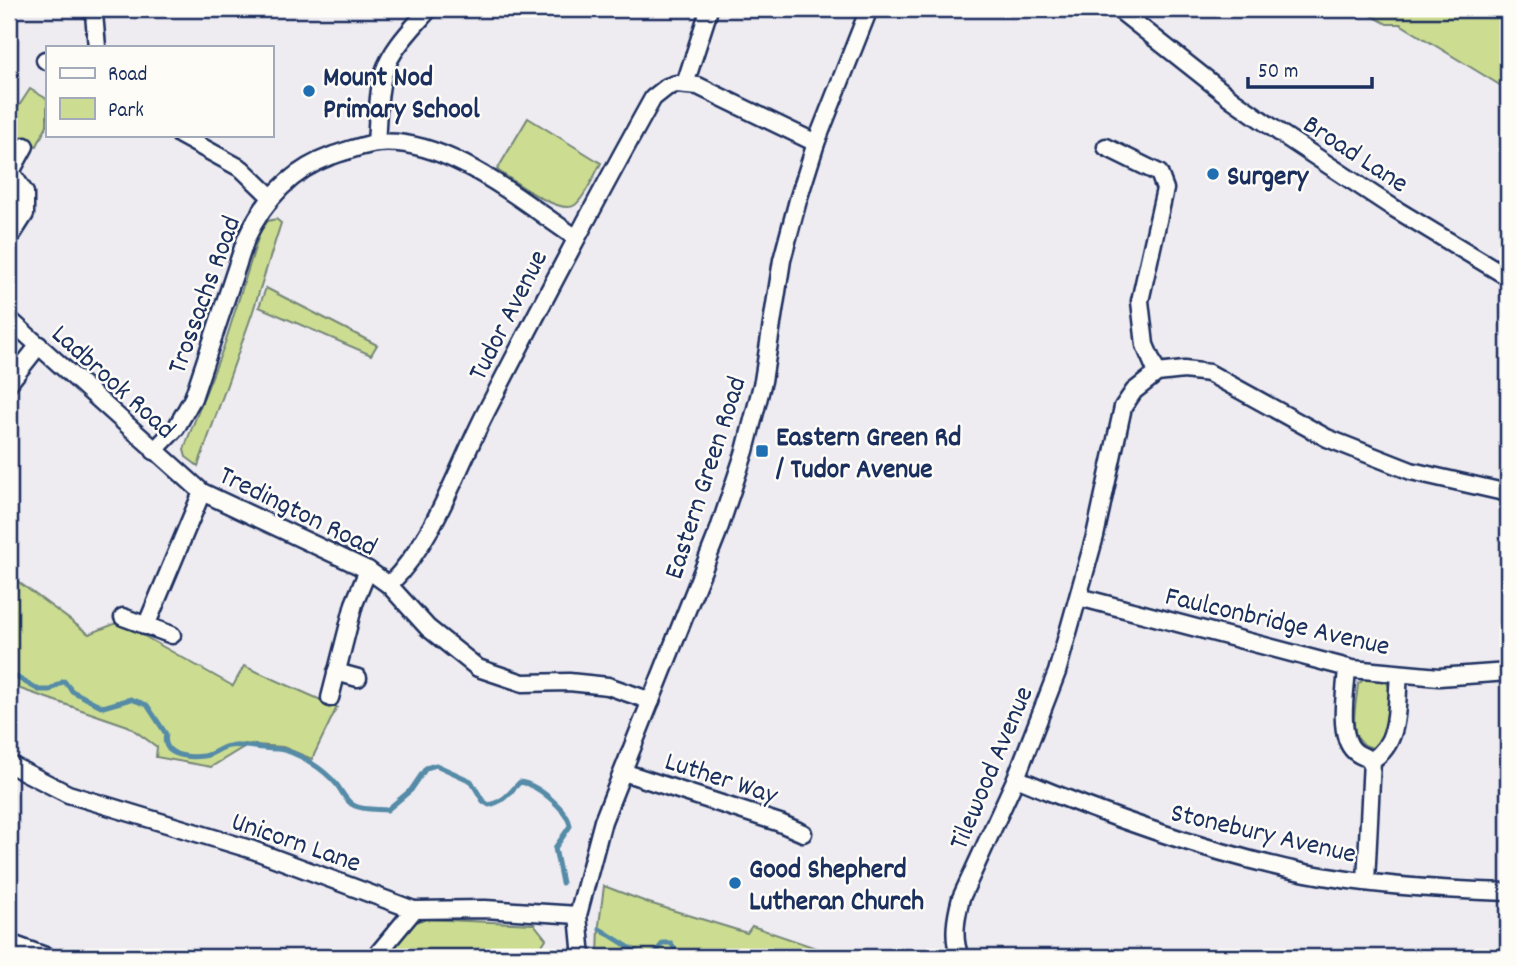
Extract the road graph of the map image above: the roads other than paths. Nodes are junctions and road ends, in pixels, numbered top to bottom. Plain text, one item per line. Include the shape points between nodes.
1 (90, 9) edge
2 (429, 9) edge
3 (869, 9) edge
4 (1118, 9) edge
5 (708, 13) dead end
6 (97, 46) edge
7 (685, 84) junction
8 (182, 136) edge
9 (376, 143) junction
10 (816, 143) junction
11 (24, 146) dead end
12 (1106, 147) dead end
13 (10, 170) edge
14 (271, 197) junction
15 (575, 237) junction
16 (9, 239) edge
17 (1508, 277) edge
18 (9, 319) edge
19 (38, 345) junction
20 (1157, 373) junction
21 (9, 383) edge
22 (155, 451) junction
23 (186, 480) joint
24 (202, 492) junction
25 (1508, 494) edge
26 (369, 570) junction
27 (389, 585) junction
28 (1079, 597) junction
29 (123, 617) dead end
30 (146, 626) junction
31 (172, 635) dead end
32 (1348, 668) junction
33 (336, 672) junction
34 (1508, 672) edge
35 (1399, 674) junction
36 (358, 678) dead end
37 (330, 698) dead end
38 (651, 701) junction
39 (1372, 760) junction
40 (9, 764) edge
41 (623, 772) junction
42 (1016, 778) junction
43 (803, 833) dead end
44 (1366, 882) junction
45 (1508, 892) edge
46 (414, 910) junction
47 (578, 915) junction
48 (9, 943) edge
49 (48, 957) edge
50 (375, 957) edge
51 (582, 957) edge
52 (960, 957) edge

1 - 6 street
2 - 9 street via 384,71
3 - 10 street, Eastern Green Road
4 - 17 street, Broad Lane via 1283,135
5 - 7 street
7 - 10 street via 698,86
7 - 15 street, Tudor Avenue via 667,87 653,98
8 - 14 street via 242,169
9 - 14 street, Trossachs Road via 307,167
9 - 15 street, Trossachs Road via 444,154
10 - 38 street, Eastern Green Road via 782,261 764,381 745,452
11 - 13 street
12 - 20 street via 1159,173 1165,189 1140,301 1145,345
13 - 16 street via 25,193 25,214
14 - 22 street, Trossachs Road via 246,239 193,398 176,428
15 - 27 street, Tudor Avenue via 435,519 407,566
18 - 19 street, Ladbrook Road
19 - 21 street
19 - 22 street, Ladbrook Road
20 - 25 street via 1209,373 1327,438 1411,471
20 - 28 street, Tilewood Avenue via 1134,391 1123,407
22 - 23 street, Ladbrook Road
23 - 24 street, Tredington Road
24 - 26 street, Tredington Road
24 - 30 street
26 - 27 street, Tredington Road
26 - 33 street via 354,604
27 - 38 street, Tredington Road via 428,628 478,668 523,683 608,686
28 - 32 street, Faulconbridge Avenue
28 - 42 street, Tilewood Avenue via 1057,672
29 - 30 street
30 - 31 street
32 - 35 street, Faulconbridge Avenue
32 - 39 street via 1347,743 1355,753
33 - 36 street
33 - 37 street
34 - 35 street, Faulconbridge Avenue via 1453,677
35 - 39 street via 1393,735 1389,747
38 - 41 street, Eastern Green Road
39 - 44 street
40 - 46 street, Unicorn Lane via 68,794 253,850
41 - 43 street, Luther Way
41 - 47 street, Eastern Green Road via 603,821
42 - 44 street, Stonebury Avenue via 1172,838 1309,874
42 - 52 street, Tilewood Avenue via 961,898 955,936
44 - 45 street, Stonebury Avenue
46 - 47 street, Unicorn Lane
46 - 50 street
47 - 51 street
48 - 49 street

